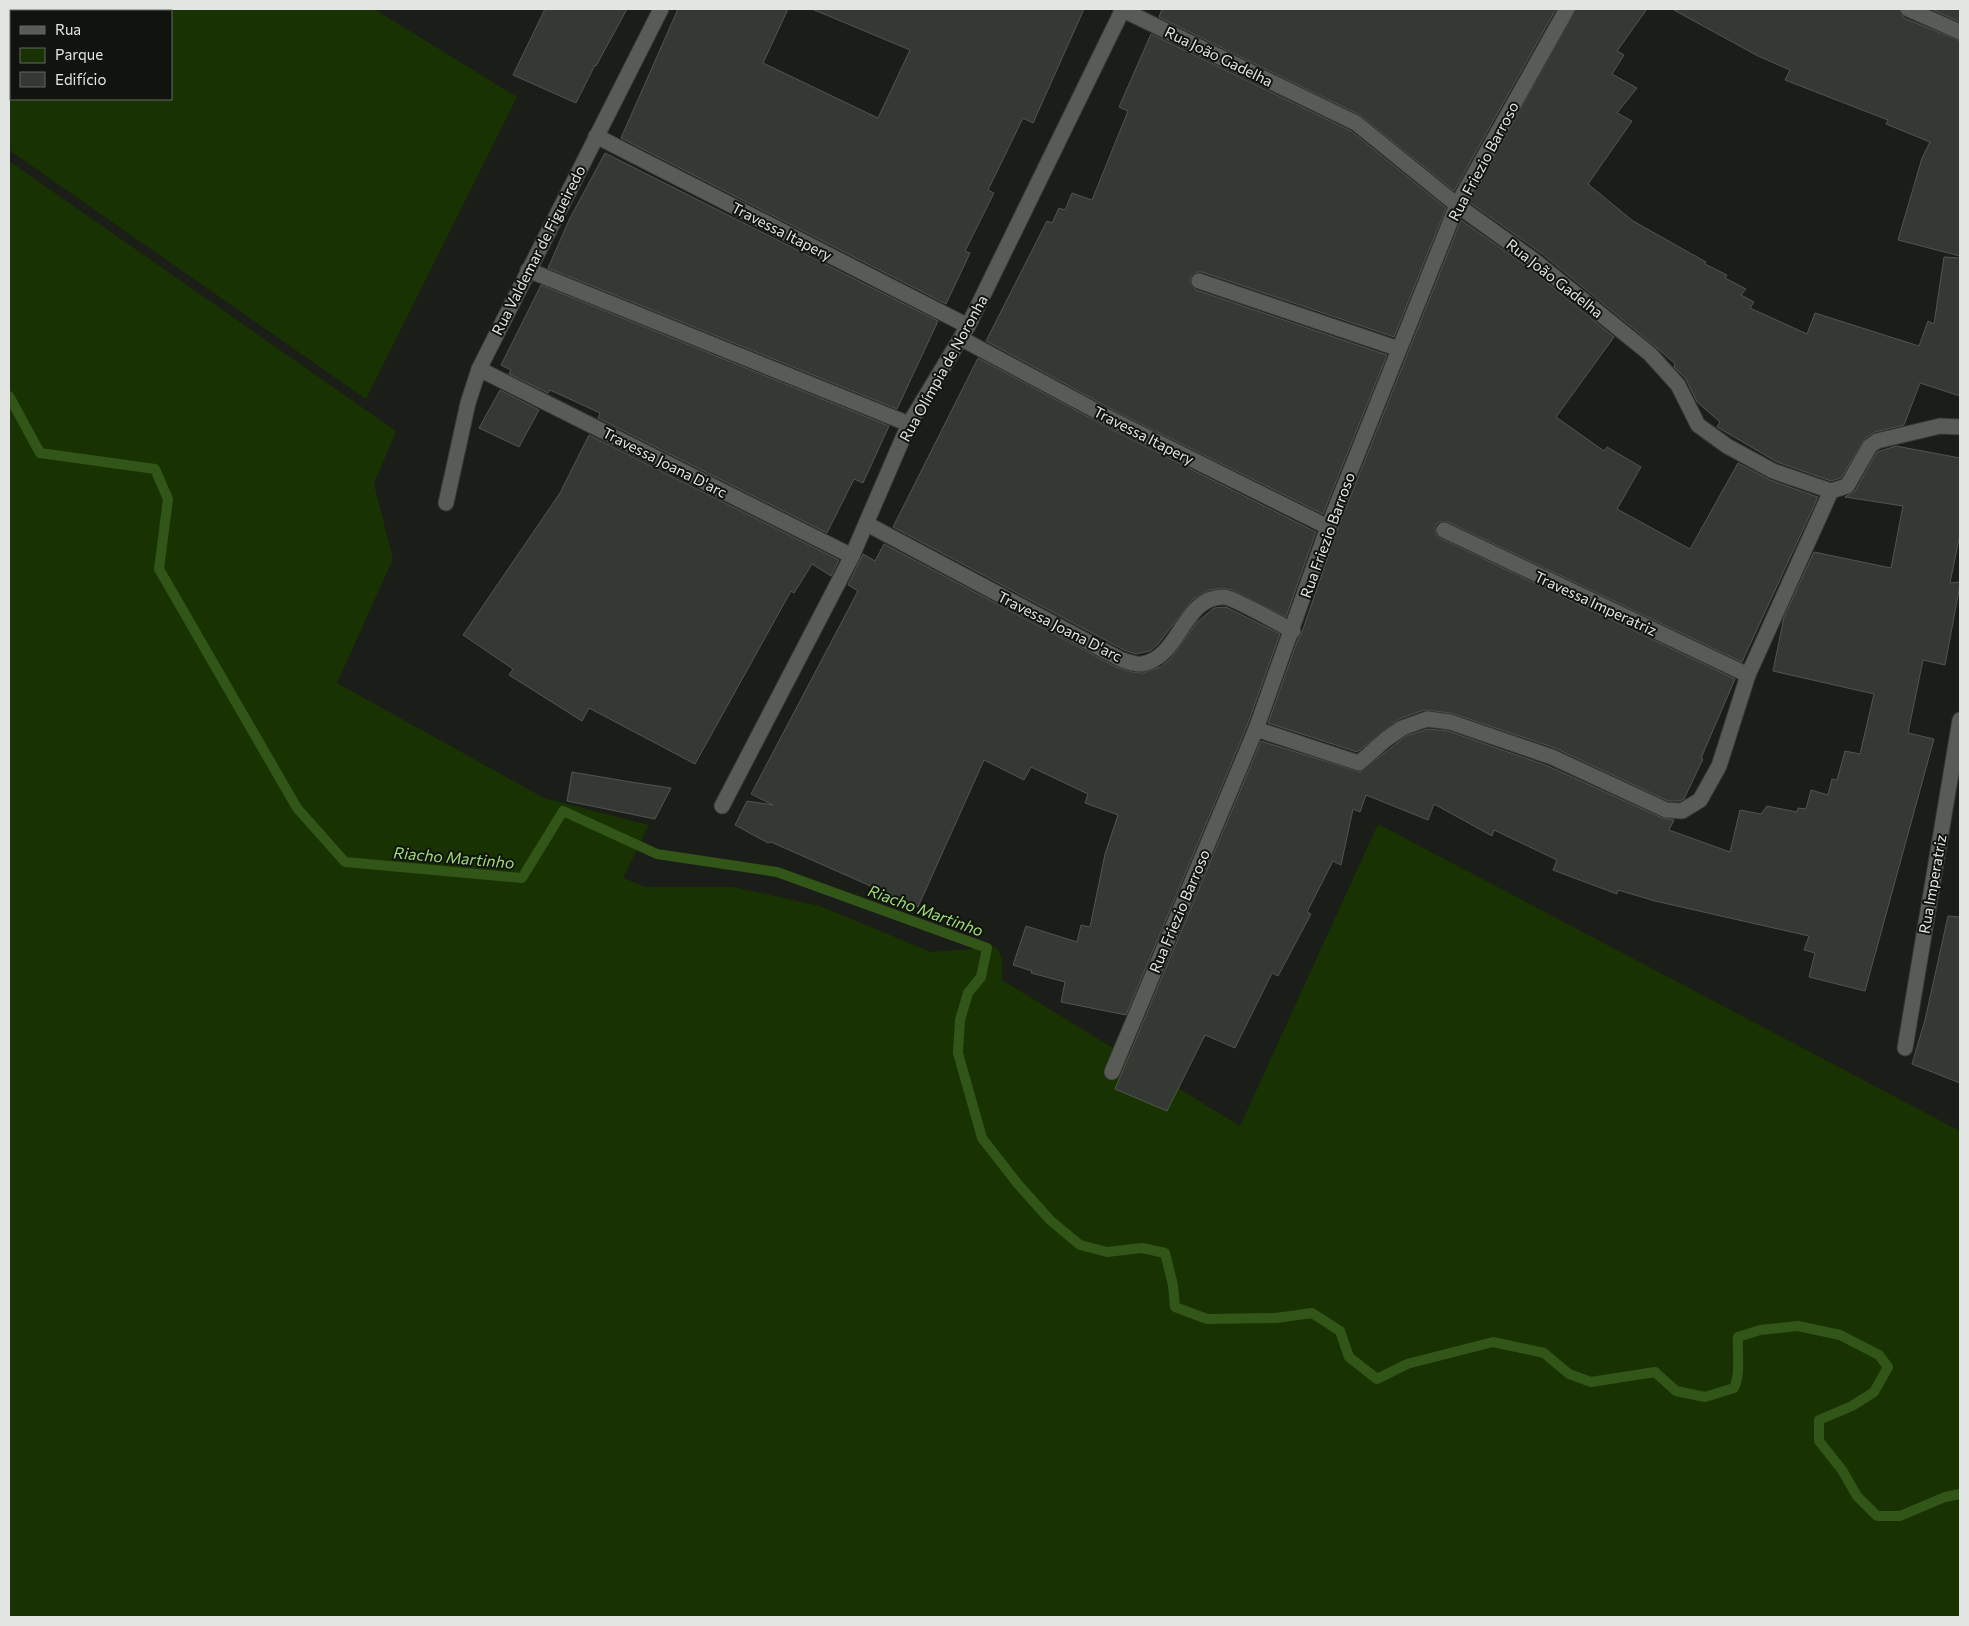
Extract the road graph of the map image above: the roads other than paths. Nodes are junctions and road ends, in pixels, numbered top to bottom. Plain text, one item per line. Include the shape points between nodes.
1 (662, 9) edge
2 (1122, 9) edge
3 (1567, 9) edge
4 (1908, 9) edge
5 (1960, 32) edge
6 (596, 136) junction
7 (1456, 205) junction
8 (528, 270) junction
9 (1198, 281) dead end
10 (965, 333) junction
11 (1400, 349) junction
12 (479, 369) junction
13 (909, 424) junction
14 (1960, 427) edge
15 (1831, 491) junction
16 (446, 503) dead end
17 (867, 524) junction
18 (1328, 527) junction
19 (1444, 530) dead end
20 (852, 556) junction
21 (1293, 631) junction
22 (1748, 675) junction
23 (1960, 720) edge
24 (1256, 729) junction
25 (722, 806) dead end
26 (1905, 1048) dead end
27 (1112, 1072) dead end

1 - 6 street, Rua Valdemar de Figueiredo
2 - 7 street, Rua João Gadelha via 1356,122
2 - 10 street, Rua Olímpia de Noronha
3 - 7 street, Rua Friezio Barroso
4 - 5 street
6 - 8 street, Rua Valdemar de Figueiredo
6 - 10 street, Travessa Itapery
7 - 11 street, Rua Friezio Barroso
7 - 15 street, Rua João Gadelha via 1535,261 1650,354 1678,386 1698,425 1727,446 1773,471
8 - 12 street, Rua Valdemar de Figueiredo
8 - 13 street
9 - 11 street
10 - 13 street, Rua Olímpia de Noronha
10 - 18 street, Travessa Itapery via 1113,420
11 - 18 street, Rua Friezio Barroso
12 - 16 street, Rua Valdemar de Figueiredo via 468,403
12 - 20 street, Travessa Joana D'arc
13 - 17 street, Rua Olímpia de Noronha
14 - 15 street via 1940,426 1877,441 1870,446 1847,486
15 - 22 street
17 - 20 street, Rua Olímpia de Noronha
17 - 21 street, Travessa Joana D'arc via 1120,659 1141,665 1161,657 1192,614 1206,601 1225,597
18 - 21 street, Rua Friezio Barroso
19 - 22 street, Travessa Imperatriz
20 - 25 street, Rua Olímpia de Noronha
21 - 24 street, Rua Friezio Barroso
22 - 24 street via 1719,766 1700,800 1682,811 1666,810 1552,757 1450,722 1427,718 1402,728 1359,763
23 - 26 street, Rua Imperatriz
24 - 27 street, Rua Friezio Barroso

